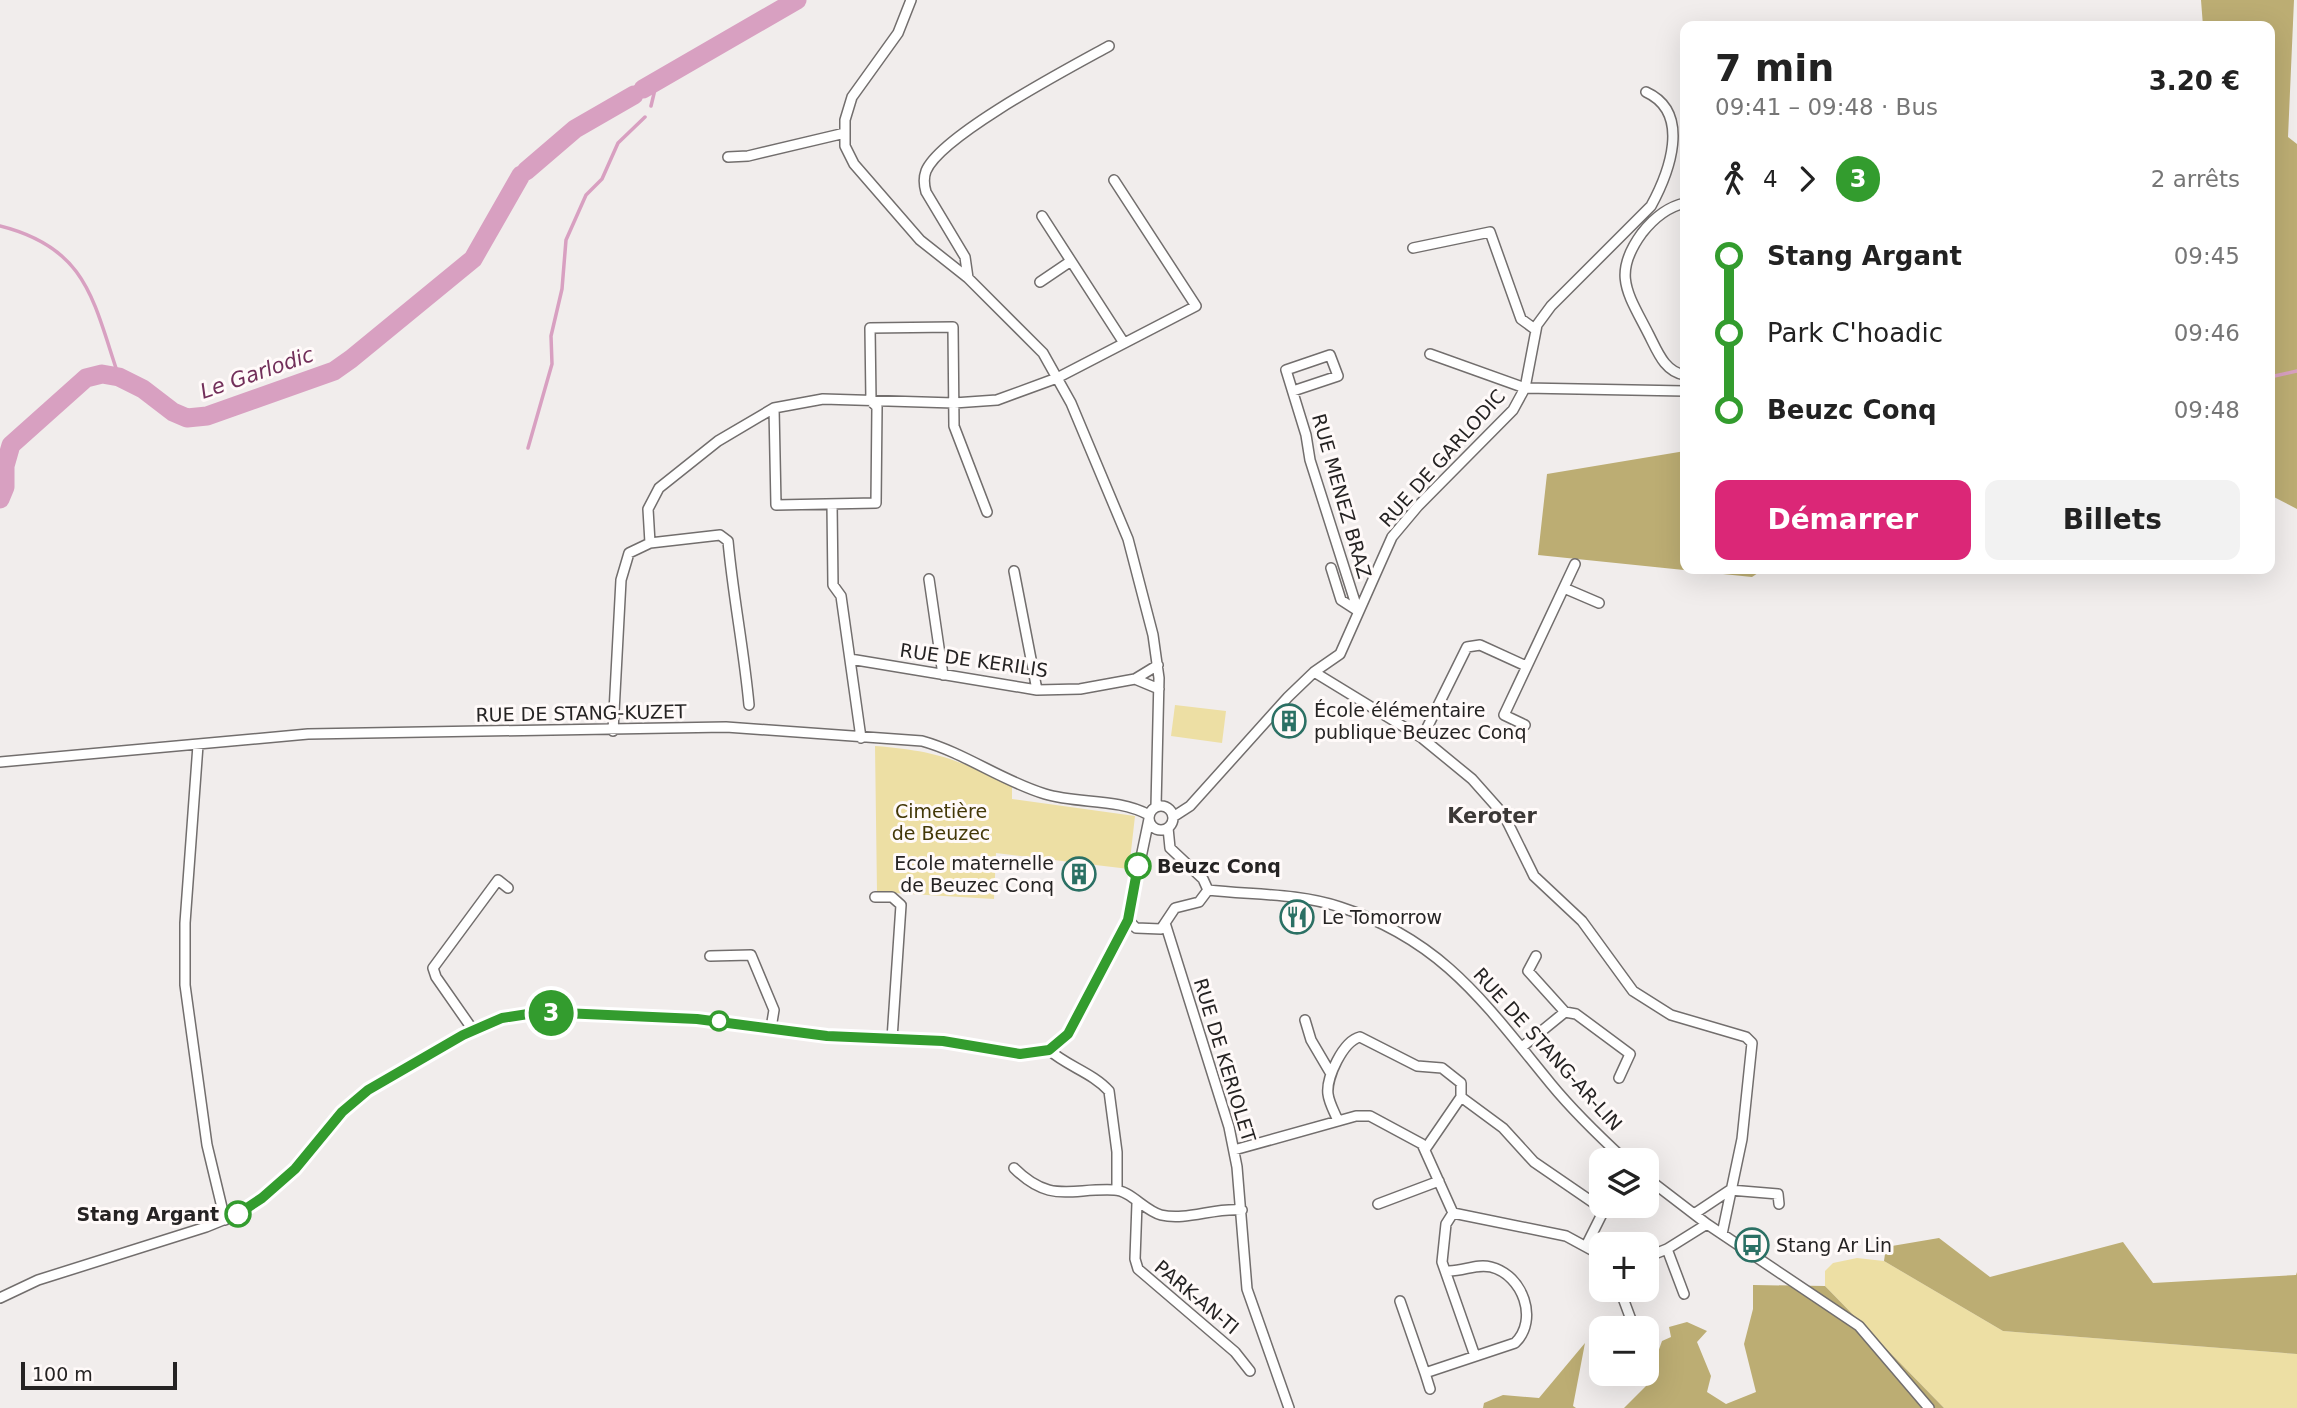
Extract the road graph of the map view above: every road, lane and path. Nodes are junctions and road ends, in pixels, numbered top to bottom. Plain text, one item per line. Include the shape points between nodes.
1 (911, 0) edge
2 (1109, 46) dead end
3 (1646, 92) dead end
4 (845, 133) junction
5 (728, 157) dead end
6 (1114, 180) dead end
7 (1680, 204) edge
8 (1042, 216) dead end
9 (1413, 248) dead end
10 (1609, 249) junction
11 (1626, 254) junction
12 (1072, 261) junction
13 (968, 278) junction
14 (1040, 282) dead end
15 (1536, 330) junction
16 (1124, 343) junction
17 (1430, 354) dead end
18 (1680, 374) edge
19 (1057, 378) junction
20 (1525, 388) junction
21 (1293, 391) junction
22 (1680, 391) edge
23 (871, 401) junction
24 (954, 403) junction
25 (774, 408) junction
26 (832, 504) junction
27 (988, 512) dead end
28 (650, 542) junction
29 (1575, 564) dead end
30 (1331, 568) dead end
31 (1014, 571) dead end
32 (929, 579) dead end
33 (1564, 588) junction
34 (1600, 603) dead end
35 (1358, 611) junction
36 (850, 659) junction
37 (1158, 665) junction
38 (1526, 666) junction
39 (1314, 672) junction
40 (943, 675) junction
41 (1135, 679) junction
42 (1159, 689) junction
43 (1037, 690) junction
44 (749, 705) dead end
45 (1525, 725) dead end
46 (613, 731) junction
47 (862, 738) junction
48 (1422, 738) junction
49 (198, 745) junction
50 (0, 762) edge
51 (1151, 814) junction
52 (1173, 817) junction
53 (1168, 828) junction
54 (508, 888) dead end
55 (1208, 890) junction
56 (875, 897) dead end
57 (1128, 920) junction
58 (1166, 926) junction
59 (710, 956) dead end
60 (1536, 956) dead end
61 (1565, 1012) junction
62 (1305, 1020) dead end
63 (771, 1028) junction
64 (473, 1030) junction
65 (892, 1039) junction
66 (1522, 1047) junction
67 (1049, 1050) junction
68 (1331, 1074) junction
69 (1619, 1078) dead end
70 (1461, 1097) junction
71 (1338, 1121) junction
72 (1426, 1148) junction
73 (1612, 1148) edge
74 (1234, 1150) junction
75 (1014, 1168) dead end
76 (1439, 1181) junction
77 (1659, 1187) edge
78 (1117, 1189) junction
79 (1730, 1190) junction
80 (1137, 1203) junction
81 (1378, 1204) dead end
82 (1779, 1204) dead end
83 (1242, 1209) junction
84 (1453, 1213) junction
85 (1694, 1214) junction
86 (225, 1220) junction
87 (1707, 1224) junction
88 (1722, 1234) junction
89 (1586, 1246) junction
90 (1589, 1248) edge
91 (1667, 1249) junction
92 (1659, 1252) edge
93 (1447, 1272) junction
94 (1684, 1294) dead end
95 (0, 1298) edge
96 (1399, 1301) dead end
97 (1475, 1356) junction
98 (1250, 1371) dead end
99 (1425, 1373) junction
100 (1430, 1389) dead end
101 (1289, 1408) edge
102 (1929, 1408) edge

1 - 4 street via 898,33 852,97
2 - 13 street via 979,123 926,169 926,192 965,257
3 - 10 street, RUE DE GARLODIC via 1658,98 1671,120 1675,135 1670,160 1651,206
4 - 5 street
4 - 13 street via 845,146 854,164 879,194 920,240
6 - 16 street via 1196,306
7 - 11 street via 1650,223
8 - 12 street
9 - 15 street via 1490,232 1521,319
10 - 11 street
10 - 15 street, RUE DE GARLODIC via 1551,306
11 - 18 street via 1628,293 1662,361
12 - 14 street
12 - 16 street
13 - 19 street via 1043,353
15 - 20 street, RUE DE GARLODIC
16 - 19 street
17 - 20 street
19 - 24 street via 997,400
19 - 37 street via 1128,539
20 - 22 street
20 - 35 street, RUE DE GARLODIC via 1506,418 1392,537
21 - 21 street, RUE MENEZ BRAZ via 1286,370 1330,355 1338,376
21 - 35 street, RUE MENEZ BRAZ
23 - 24 street
23 - 24 street via 870,328 953,327
23 - 25 street via 823,399
23 - 26 street via 877,407 876,503
24 - 27 street via 954,426
25 - 26 street via 776,505
25 - 28 street via 718,441 659,488 649,509
26 - 36 street via 833,585 841,596
28 - 44 street via 720,535 729,541
28 - 46 street via 629,553 621,580
29 - 33 street
30 - 35 street via 1341,600
31 - 43 street
32 - 40 street
33 - 34 street
33 - 38 street
35 - 39 street, RUE DE GARLODIC via 1340,654
36 - 40 street, RUE DE KERILIS
36 - 47 street
37 - 41 street, RUE DE KERILIS
37 - 42 street
38 - 45 street via 1504,715
38 - 48 street via 1480,645 1466,647
39 - 48 street
39 - 52 street, RUE DE GARLODIC via 1190,806
40 - 43 street, RUE DE KERILIS
41 - 42 street
41 - 43 street, RUE DE KERILIS via 1080,689
42 - 51 street
46 - 47 street, RUE DE STANG-KUZET via 726,727
46 - 49 street, RUE DE STANG-KUZET via 309,734
47 - 51 street, RUE DE STANG-KUZET via 922,741 948,748 1042,793
48 - 79 street via 1491,798 1514,832 1534,876 1582,921 1621,978 1645,1001 1671,1015 1746,1037 1752,1043 1742,1139
49 - 50 street, RUE DE STANG-KUZET
49 - 86 street via 184,985 207,1145
51 - 52 street via 1167,808
51 - 53 street via 1154,829
51 - 57 street
52 - 53 street
53 - 55 street via 1170,848 1203,879
54 - 64 street via 498,880 433,968
55 - 58 street via 1199,902 1175,908
55 - 66 street, RUE DE STANG-AR-LIN via 1316,901 1380,923 1452,969
56 - 65 street via 892,897 901,905
57 - 58 street via 1136,928
57 - 67 street via 1068,1034
58 - 74 street, RUE DE KERIOLET
59 - 63 street via 751,955 774,1010
60 - 61 street via 1528,971
61 - 66 street
61 - 69 street via 1576,1014 1630,1054
62 - 68 street
63 - 64 street via 707,1020 541,1012 502,1018
63 - 65 street
64 - 86 street via 368,1090 342,1112 295,1169 262,1198
65 - 67 street via 943,1041 1020,1054
66 - 73 street, RUE DE STANG-AR-LIN via 1579,1116
67 - 78 street via 1110,1091
68 - 70 street via 1349,1044 1360,1037 1417,1066 1442,1068 1461,1083
68 - 71 street via 1328,1094
70 - 72 street
70 - 89 street via 1503,1128 1534,1162 1604,1210
71 - 72 street via 1370,1116
71 - 74 street
72 - 76 street
74 - 83 street, RUE DE KERIOLET
75 - 78 street via 1044,1191
76 - 81 street
76 - 84 street
77 - 85 street
78 - 80 street
79 - 82 street via 1778,1194
79 - 85 street
79 - 88 street
80 - 83 street via 1171,1216
80 - 98 street, PARK-AN-TI via 1138,1269 1235,1352
83 - 101 street, RUE DE KERIOLET via 1247,1289
84 - 89 street via 1566,1236
84 - 93 street via 1442,1262
85 - 87 street
86 - 95 street via 60,1272
87 - 88 street
87 - 91 street
88 - 102 street via 1859,1326
89 - 90 street
91 - 92 street
91 - 94 street
93 - 97 street
93 - 97 street via 1490,1266 1507,1273 1520,1290 1528,1315 1524,1335 1515,1343
96 - 99 street
97 - 99 street
99 - 100 street

